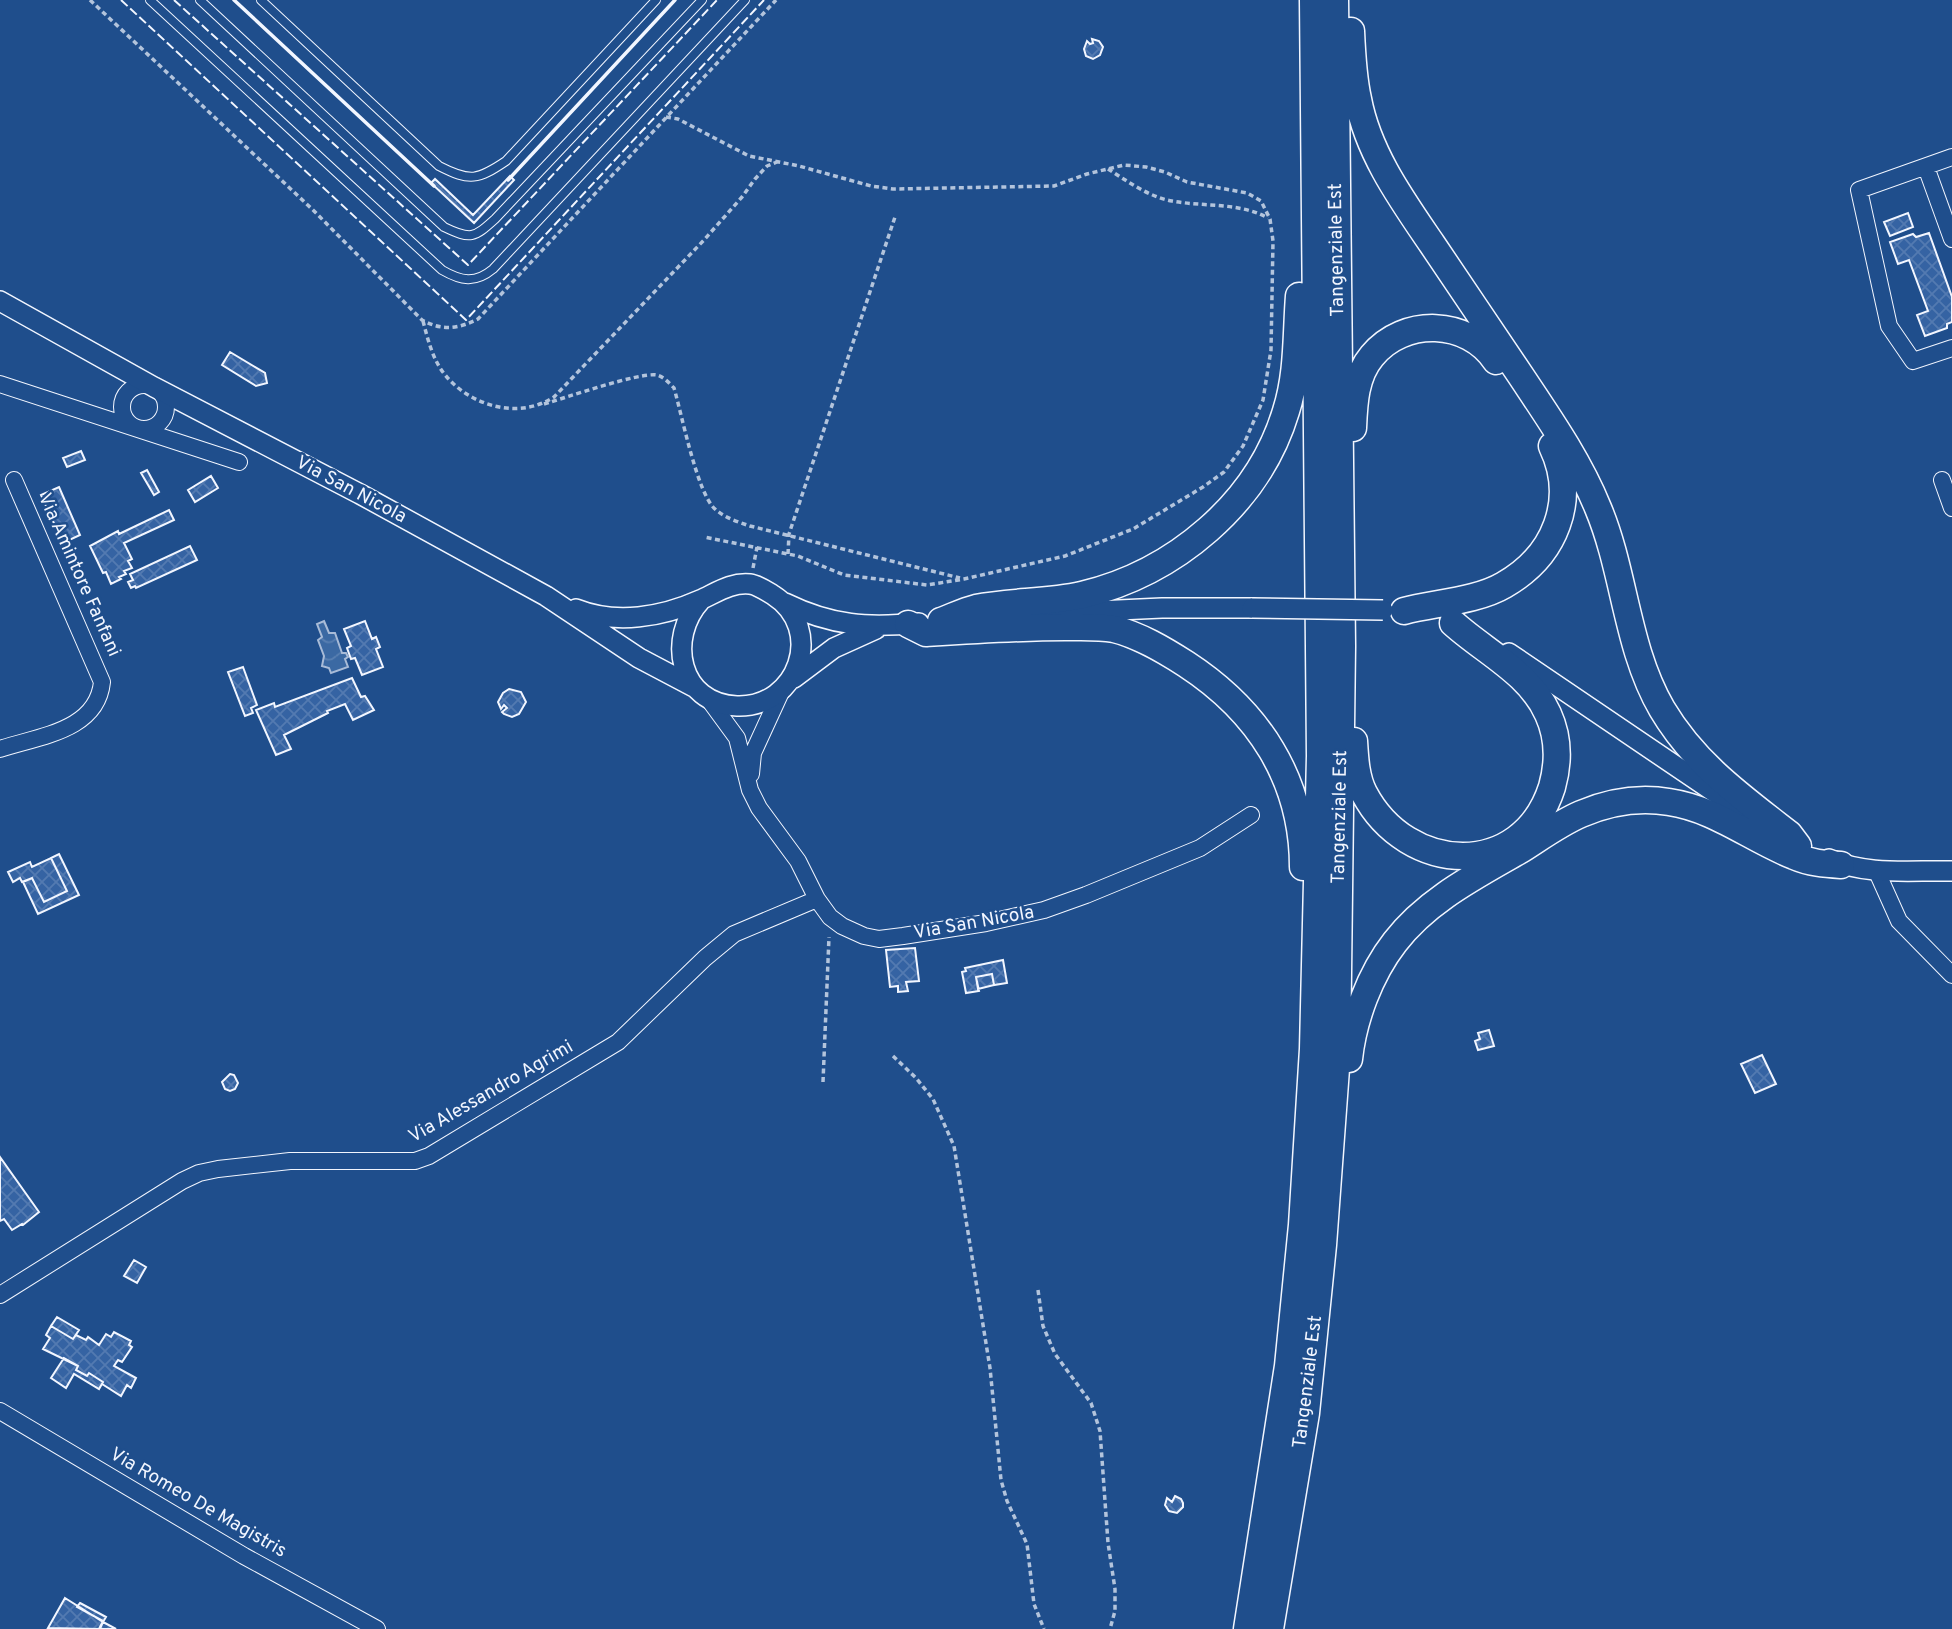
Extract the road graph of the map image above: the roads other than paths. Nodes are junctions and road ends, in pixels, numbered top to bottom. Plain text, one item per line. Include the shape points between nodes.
1 (150, 0) edge
2 (200, 0) edge
3 (261, 0) edge
4 (656, 0) edge
5 (702, 0) edge
6 (745, 0) edge
7 (1313, 0) edge
8 (1335, 0) edge
9 (1349, 0) edge
10 (1952, 157) edge
11 (1926, 167) junction
12 (1314, 184) junction
13 (1952, 239) edge
14 (0, 301) edge
15 (1952, 348) edge
16 (0, 384) edge
17 (153, 387) junction
18 (137, 429) junction
19 (239, 462) dead end
20 (14, 480) dead end
21 (1942, 480) dead end
22 (1952, 508) edge
23 (1340, 558) junction
24 (546, 596) junction
25 (701, 600) junction
26 (782, 601) junction
27 (1394, 610) junction
28 (941, 621) junction
29 (1453, 623) junction
30 (896, 625) junction
31 (1342, 646) junction
32 (786, 686) junction
33 (700, 692) junction
34 (0, 749) edge
35 (750, 790) junction
36 (1251, 815) dead end
37 (1798, 846) junction
38 (1841, 864) junction
39 (1952, 871) edge
40 (1877, 872) junction
41 (817, 899) junction
42 (1952, 975) edge
43 (1313, 1049) junction
44 (1328, 1188) junction
45 (0, 1295) edge
46 (0, 1411) edge
47 (377, 1629) edge
48 (1247, 1629) edge
49 (1270, 1629) edge

1 - 6 lane via 442,270 466,281 493,269
2 - 5 lane via 444,228 461,236 477,234 495,219
3 - 4 lane via 439,166 460,177 484,175 506,161
7 - 12 highway, Tangenziale Est
8 - 23 highway, Tangenziale Est
9 - 37 highway via 1358,101 1379,158 1410,212 1554,425 1587,486 1614,553 1638,650 1661,707 1709,770
10 - 11 street
11 - 13 street
11 - 15 street via 1859,190 1889,326 1913,361
12 - 28 highway via 1304,214 1295,376 1287,410 1262,464 1229,509 1169,559 1110,587 1079,596 975,608
12 - 43 highway, Tangenziale Est via 1320,756
14 - 17 street, Via San Nicola
16 - 18 street
17 - 18 street via 163,396 166,409 162,421 151,429
17 - 18 street via 139,385 126,393 121,407 125,421
17 - 24 street, Via San Nicola
18 - 19 street
20 - 34 street, Via Amintore Fanfani via 102,682 96,706 80,722
21 - 22 street
23 - 27 highway via 1347,531 1354,404 1371,356 1406,332 1430,327 1454,329 1476,339 1493,356 1551,444 1561,465 1560,514 1539,557 1504,586
23 - 31 highway, Tangenziale Est
24 - 25 street, Via San Nicola via 582,611 623,619
24 - 33 street, Via San Nicola
25 - 26 street, Via San Nicola via 718,590 749,584
25 - 33 street, Via San Nicola via 682,629 680,649 685,670
26 - 30 street, Via San Nicola via 835,622
26 - 32 street via 794,616 802,642 800,658
27 - 28 street, bridge via 1162,608
27 - 29 street
28 - 30 street
29 - 31 highway via 1532,688 1548,713 1557,742 1556,772 1547,802 1532,824 1512,841 1484,854 1454,857 1425,849 1400,836 1378,816 1363,791 1355,761 1348,663
29 - 37 street via 1503,649
30 - 32 street, Via San Nicola via 834,648
30 - 43 highway via 926,633 1113,629 1175,657 1237,703 1263,734 1291,794 1303,851 1303,990
31 - 44 highway, Tangenziale Est via 1337,1055
32 - 33 street, Via San Nicola via 763,702 745,706 731,706
32 - 35 street via 753,753
33 - 35 street, Via San Nicola via 737,738
35 - 41 street, Via San Nicola via 798,861
36 - 41 street, Via San Nicola via 1200,848 1086,895 986,923 879,939 842,926
37 - 38 street
38 - 40 street
38 - 44 highway via 1794,856 1719,816 1692,807 1623,801 1580,814 1470,880 1410,925 1375,976 1353,1037 1336,1169
39 - 40 street
40 - 42 street via 1899,921
41 - 45 street, Via Alessandro Agrimi via 734,934 618,1042 429,1156 415,1161 289,1161 199,1173
43 - 48 highway, Tangenziale Est via 1288,1366
44 - 49 highway, Tangenziale Est via 1306,1413
46 - 47 street, Via Romeo De Magistris

